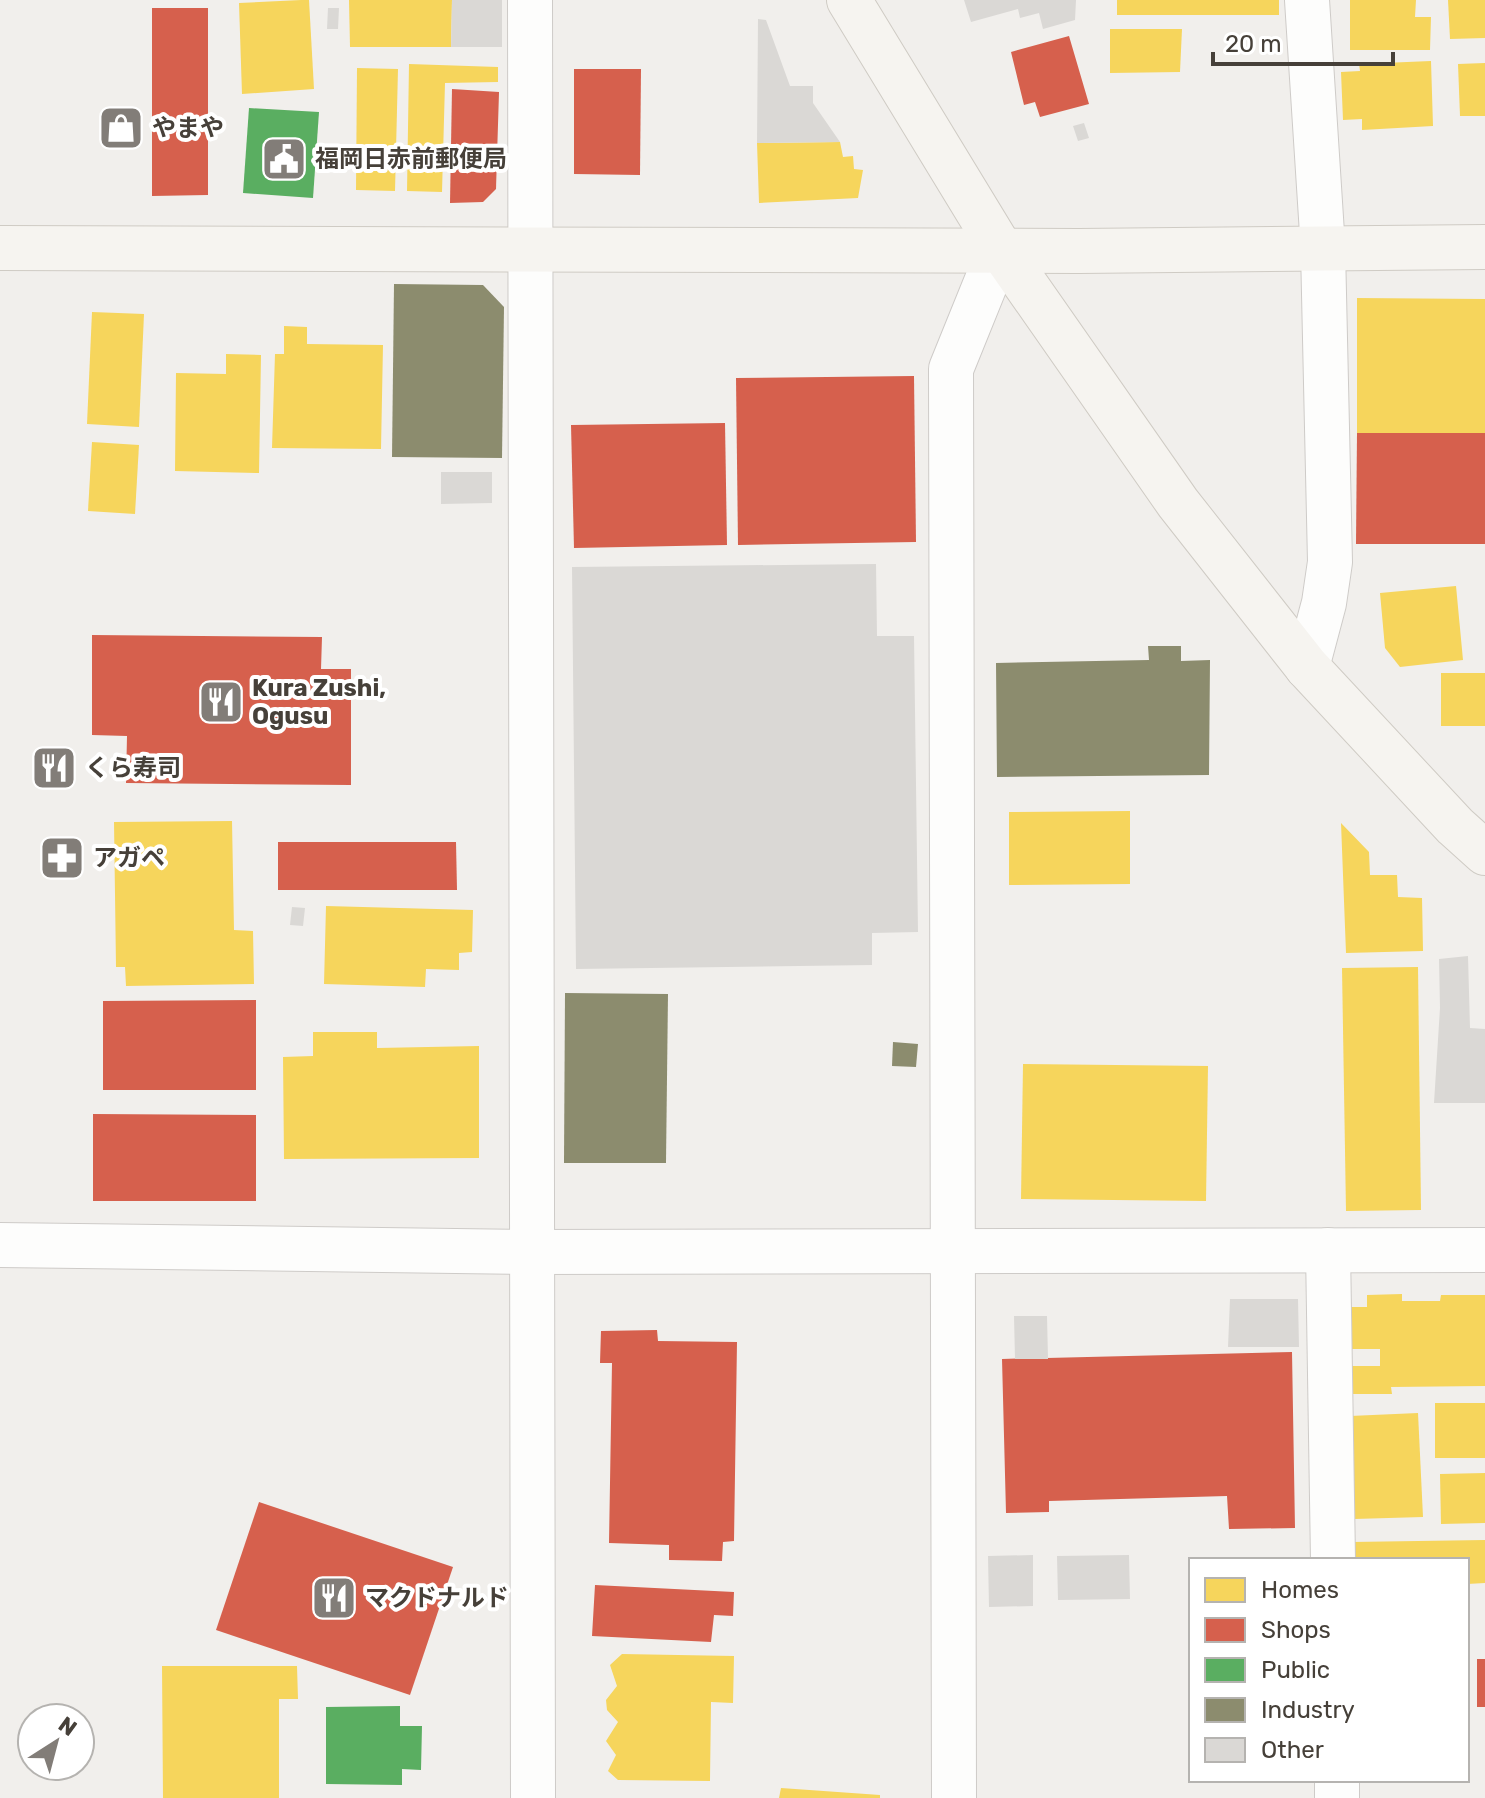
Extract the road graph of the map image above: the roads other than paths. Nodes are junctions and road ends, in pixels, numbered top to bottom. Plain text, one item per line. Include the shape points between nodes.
1 (530, 0) edge
2 (849, 0) edge
3 (1307, 0) edge
4 (1485, 247) edge
5 (0, 248) edge
6 (1000, 248) junction
7 (529, 249) junction
8 (1323, 249) junction
9 (1307, 667) junction
10 (1485, 853) edge
11 (0, 1245) edge
12 (953, 1249) junction
13 (1328, 1250) junction
14 (1485, 1250) edge
15 (533, 1252) junction
16 (1333, 1558) edge
17 (533, 1798) edge
18 (954, 1798) edge

1 - 7 street
2 - 6 street
3 - 8 street
4 - 8 street
5 - 7 street
6 - 7 street
6 - 8 street
6 - 9 street via 1178,503
6 - 12 street via 951,369
7 - 15 street
8 - 9 street via 1330,562
9 - 10 street
11 - 15 street
12 - 13 street
12 - 15 street
12 - 18 street
13 - 14 street
13 - 16 street
15 - 17 street

